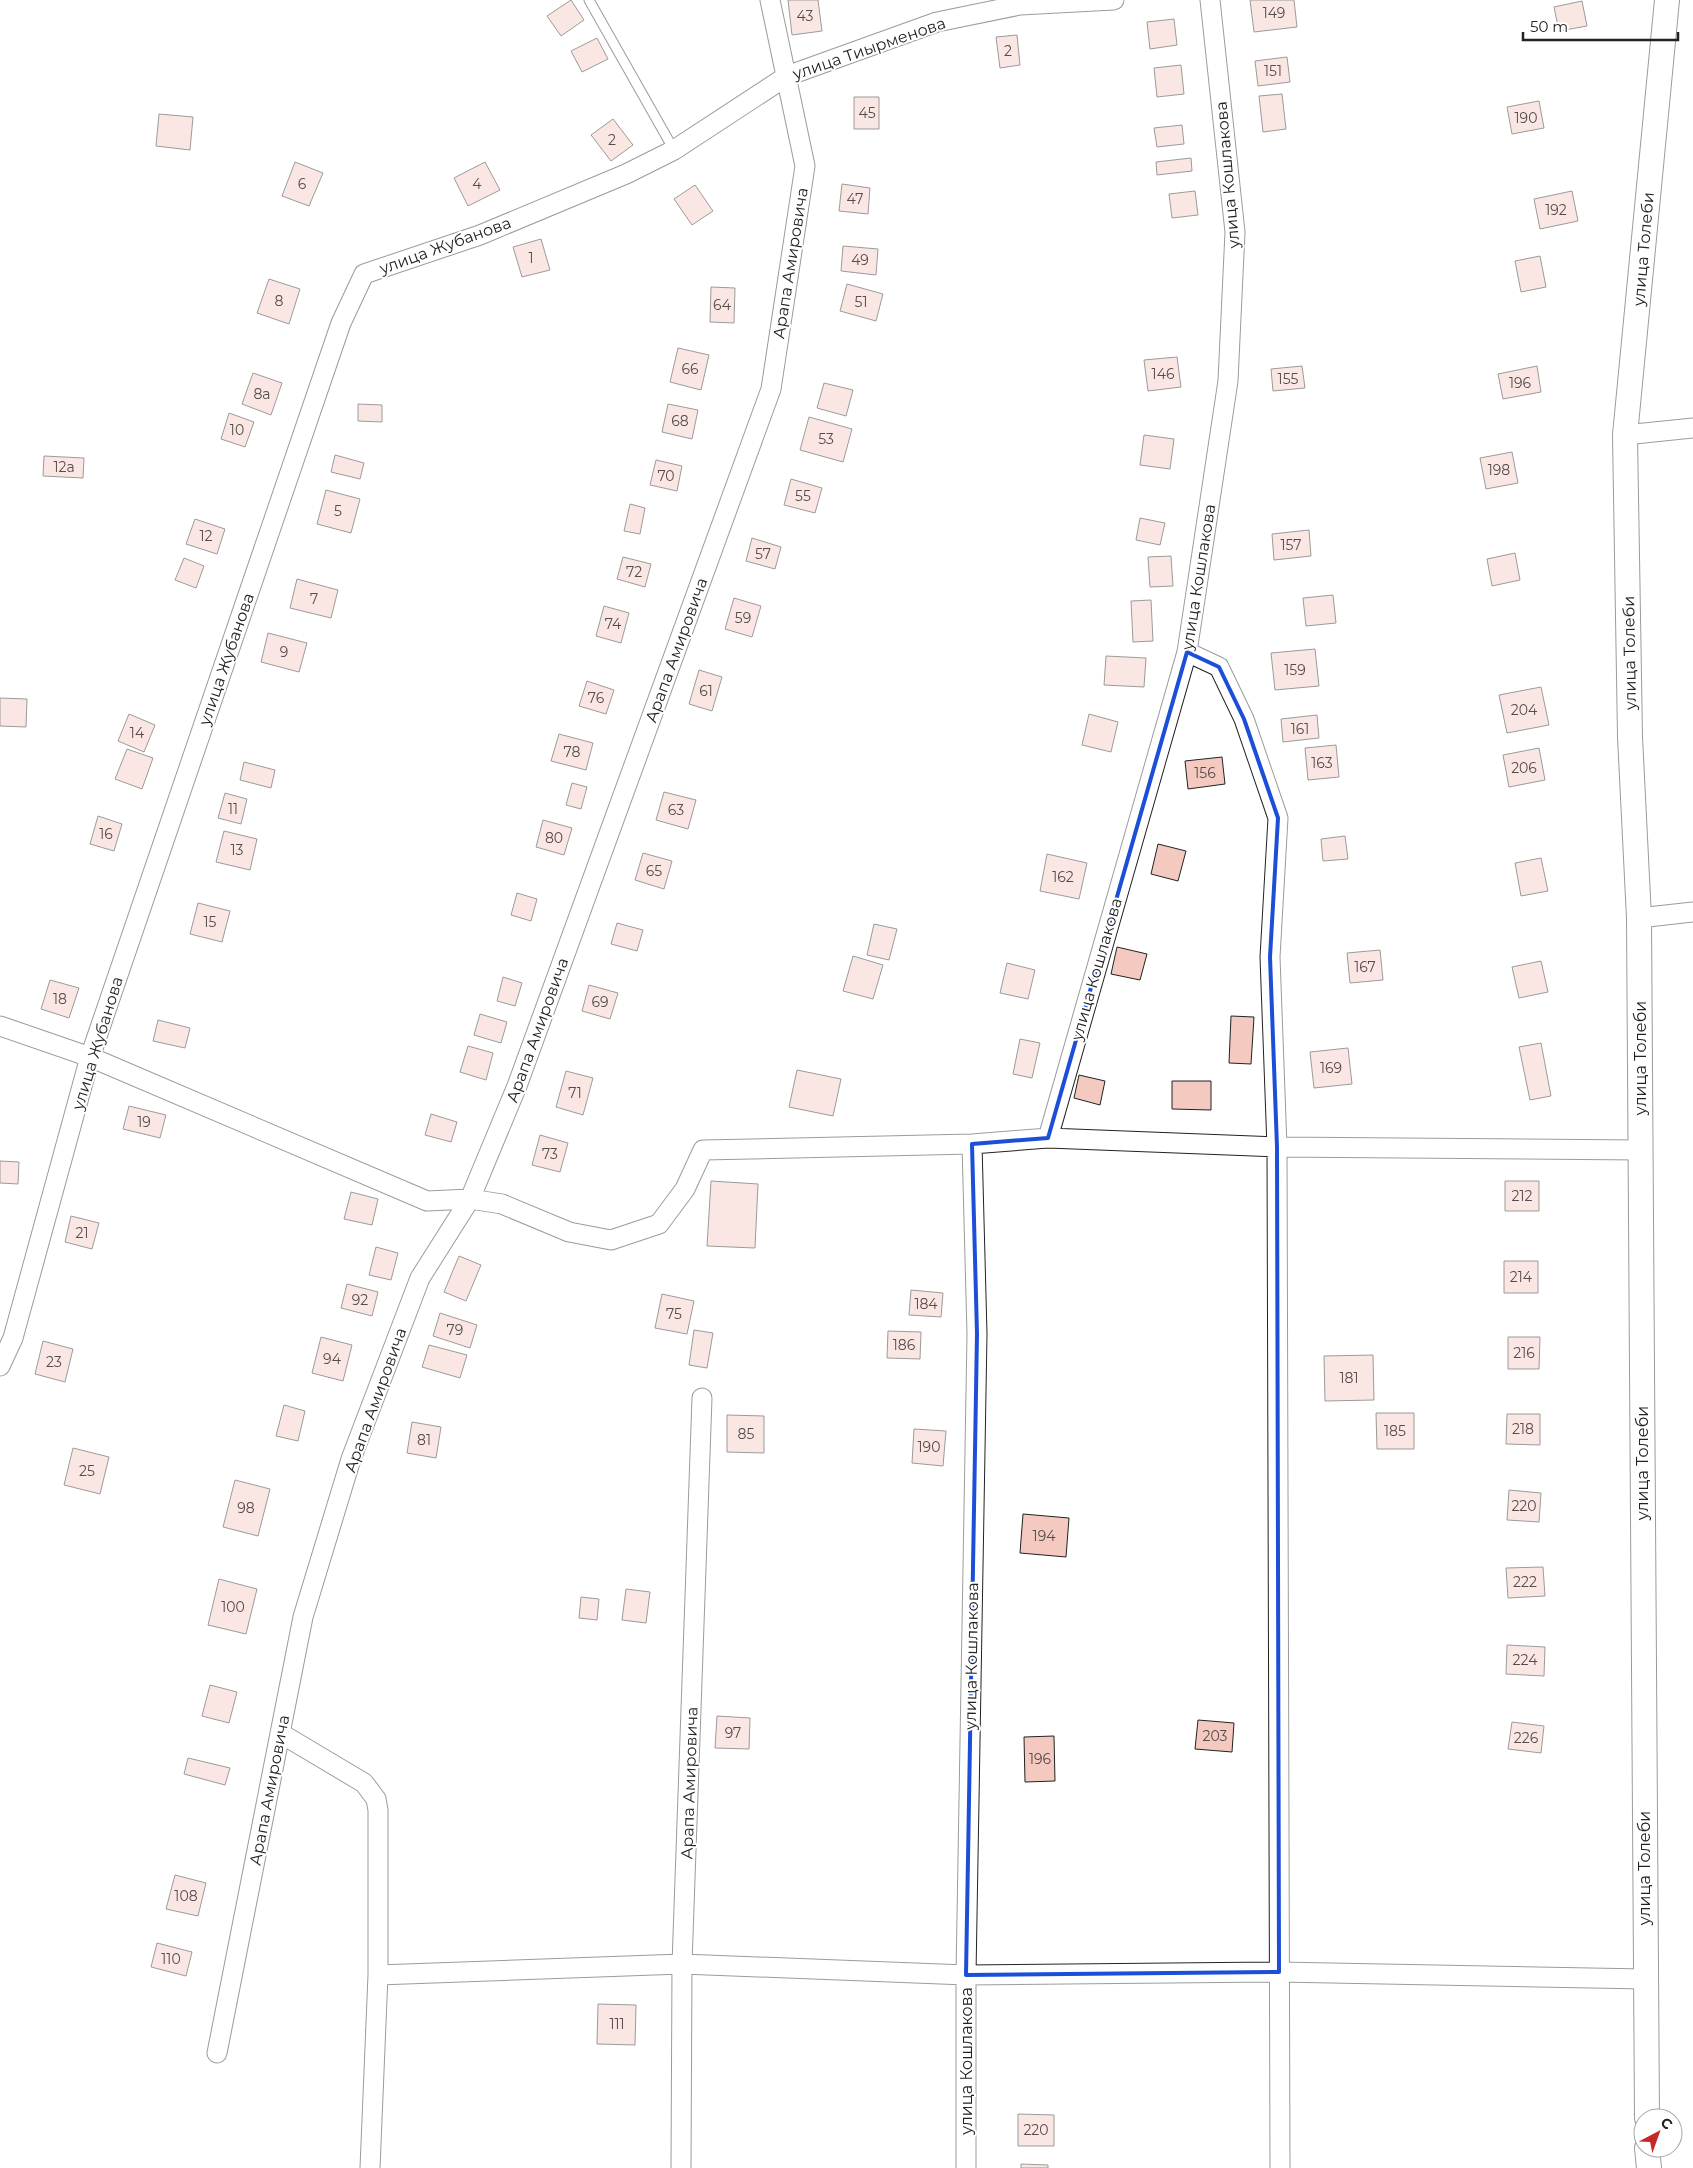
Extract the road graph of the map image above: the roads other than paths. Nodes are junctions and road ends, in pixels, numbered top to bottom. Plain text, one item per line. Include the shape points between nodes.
1 (589, 0) edge
2 (770, 0) edge
3 (1114, 0) edge
4 (1210, 0) edge
5 (1667, 0) edge
6 (787, 76) junction
7 (674, 150) junction
8 (1693, 428) edge
9 (1626, 435) junction
10 (1187, 652) junction
11 (1693, 912) edge
12 (1639, 918) junction
13 (0, 1026) edge
14 (90, 1057) junction
15 (1048, 1138) junction
16 (972, 1144) junction
17 (1277, 1147) junction
18 (1640, 1150) junction
19 (470, 1199) junction
20 (0, 1366) edge
21 (702, 1398) dead end
22 (280, 1733) junction
23 (682, 1964) junction
24 (1279, 1972) junction
25 (378, 1975) junction
26 (966, 1975) junction
27 (1645, 1979) junction
28 (217, 2053) dead end
29 (1646, 2108) edge
30 (370, 2168) edge
31 (681, 2168) edge
32 (966, 2168) edge
33 (1280, 2168) edge

1 - 7 lane
2 - 6 street, Арапа Амировича
3 - 6 street, улица Тиырменова via 1020,5 937,22
4 - 10 street, улица Кошлакова via 1235,232 1228,381
5 - 9 street, улица Толеби
6 - 7 street, улица Тиырменова
6 - 19 street, Арапа Амировича via 805,166 771,389 517,1086
7 - 14 street, улица Жубанова via 626,174 480,235 364,274 341,323
8 - 9 street
9 - 12 street, улица Толеби via 1630,737
10 - 15 street, улица Кошлакова
10 - 17 street via 1219,667 1244,720 1278,818 1270,957
11 - 12 street
12 - 18 street, улица Толеби
13 - 14 street
14 - 19 street via 427,1201
14 - 20 street, улица Жубанова via 13,1338
15 - 16 street
15 - 17 street
16 - 19 street via 703,1150 685,1189 659,1224 611,1240 570,1232 502,1204
16 - 26 street, улица Кошлакова via 977,1334
17 - 18 street
17 - 24 street
18 - 27 street, улица Толеби
19 - 22 street, Арапа Амировича via 420,1278 351,1459 303,1618
21 - 23 street, Арапа Амировича
22 - 25 street via 364,1783 376,1799
22 - 28 street, Арапа Амировича
23 - 25 street
23 - 26 street
23 - 31 street, Арапа Амировича
24 - 26 street
24 - 27 street
24 - 33 street
25 - 30 street
26 - 32 street, улица Кошлакова
27 - 29 street, улица Толеби

